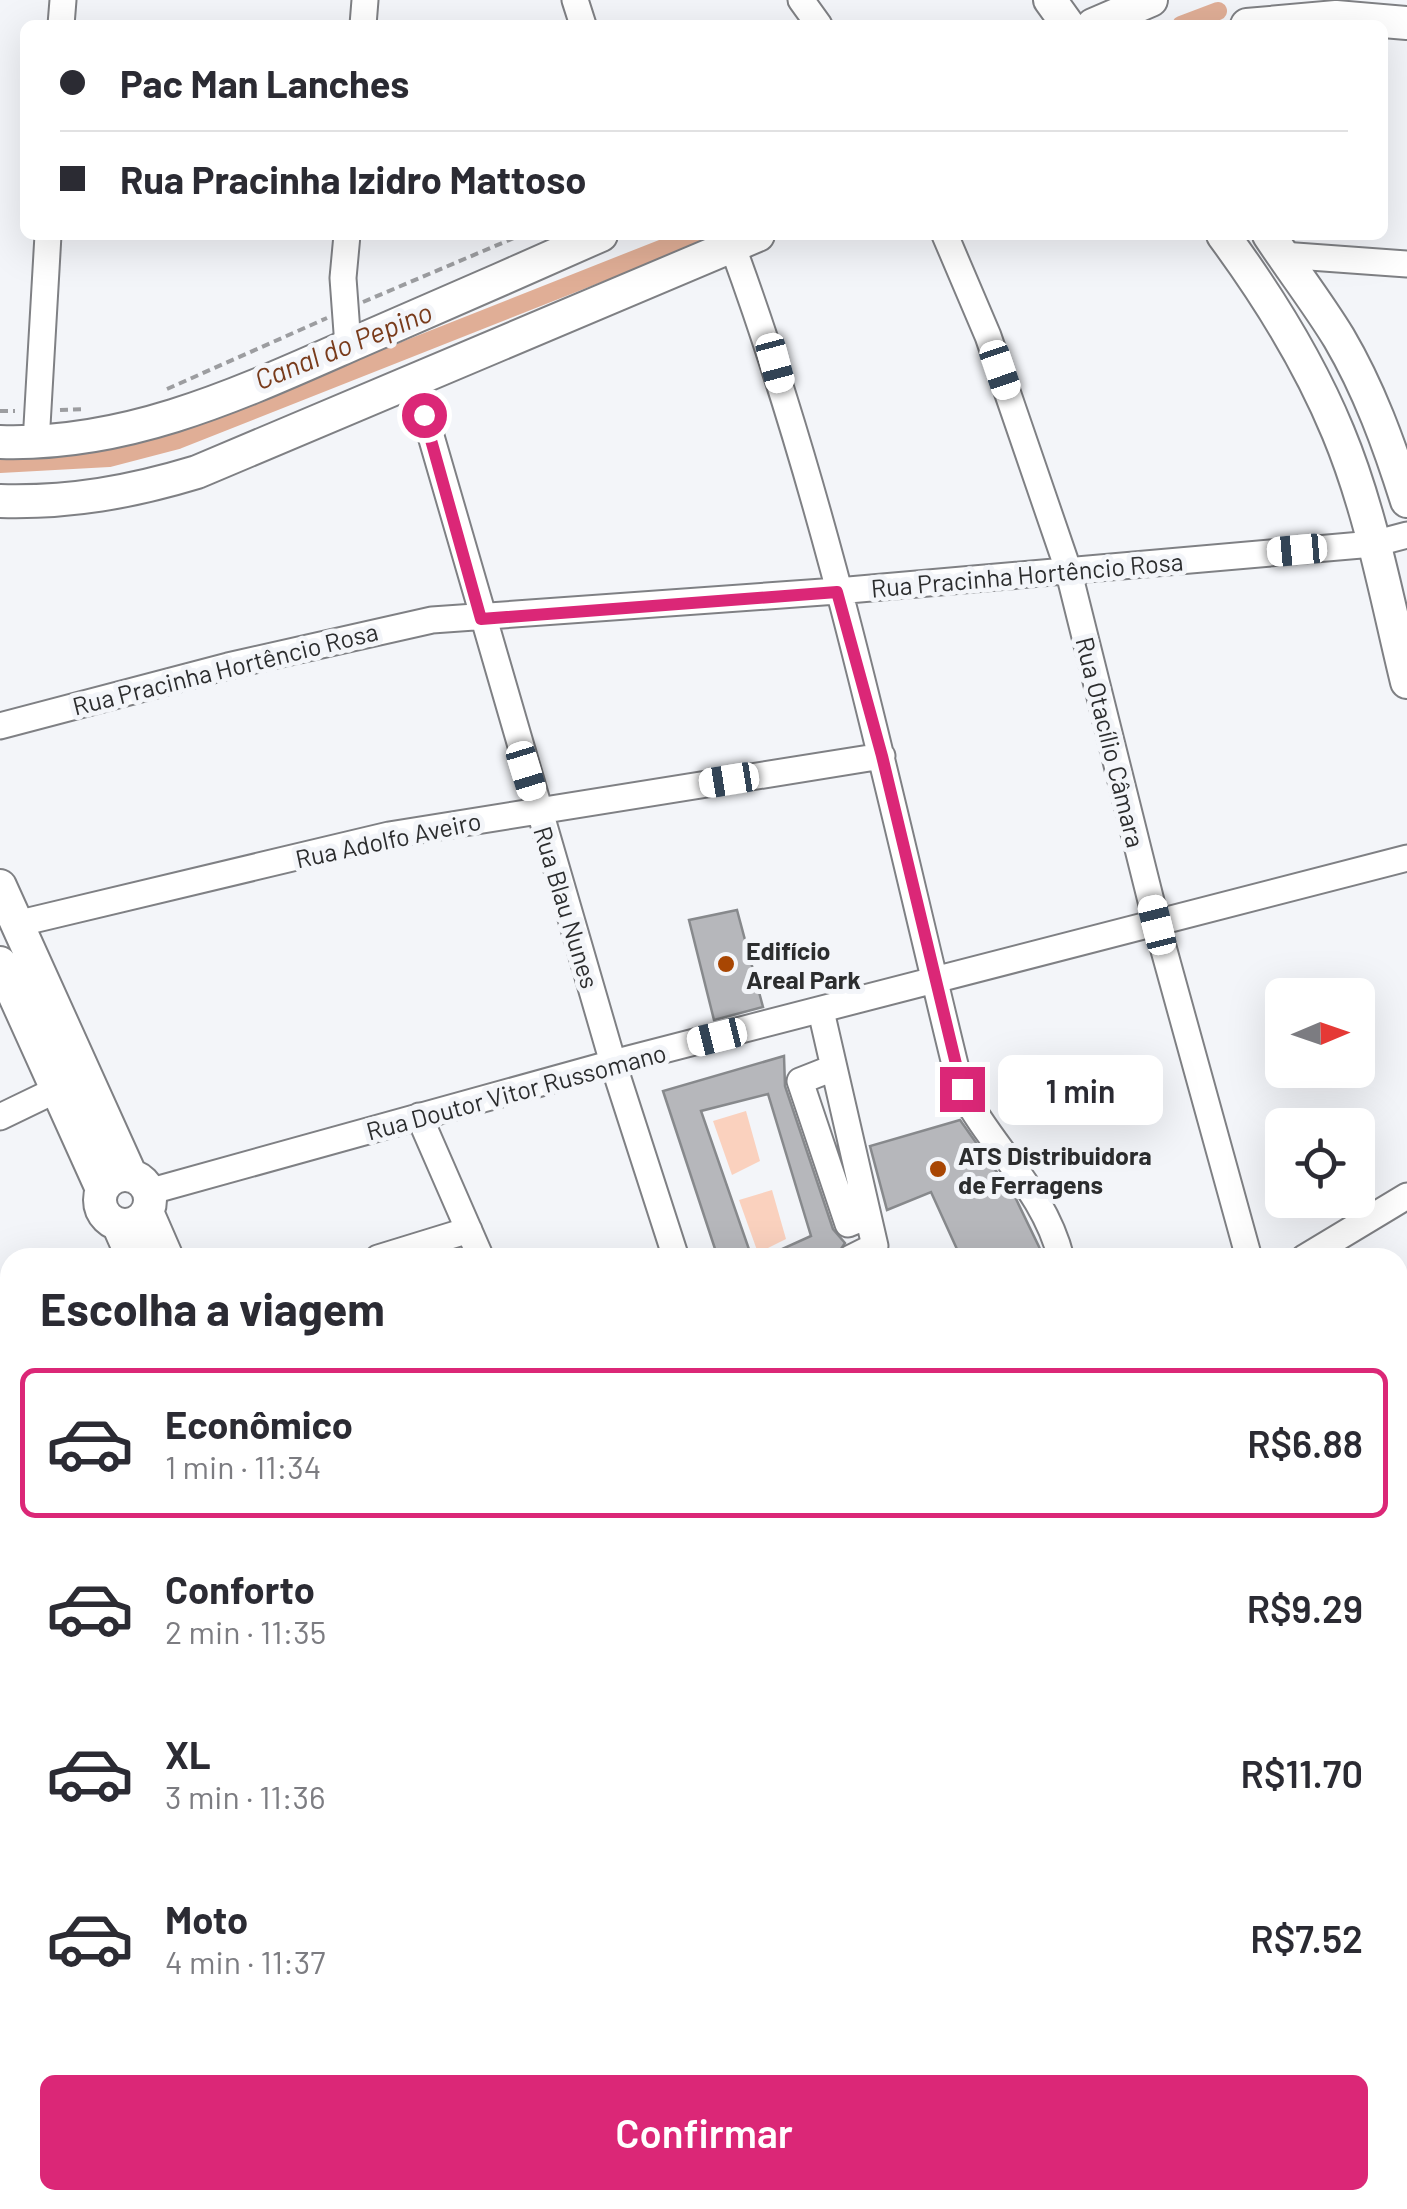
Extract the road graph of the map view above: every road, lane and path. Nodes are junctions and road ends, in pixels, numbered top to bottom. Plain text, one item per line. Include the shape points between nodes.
1 (1151, 0) edge
2 (1105, 20) edge
3 (1303, 20) edge
4 (1372, 20) edge
5 (48, 240) edge
6 (347, 240) edge
7 (509, 240) edge
8 (590, 240) edge
9 (745, 240) edge
10 (947, 240) edge
11 (1226, 240) edge
12 (1276, 245) edge
13 (1407, 264) edge
14 (344, 310) junction
15 (348, 346) junction
16 (415, 381) junction
17 (158, 393) dead end
18 (92, 409) dead end
19 (0, 411) edge
20 (36, 427) junction
21 (0, 442) edge
22 (0, 501) edge
23 (1407, 501) edge
24 (1407, 536) edge
25 (1373, 544) junction
26 (1068, 569) junction
27 (837, 592) junction
28 (481, 619) junction
29 (1407, 682) edge
30 (0, 726) edge
31 (882, 756) junction
32 (538, 810) junction
33 (1407, 858) edge
34 (0, 886) edge
35 (16, 924) junction
36 (1157, 925) junction
37 (0, 963) edge
38 (934, 982) junction
39 (821, 1010) junction
40 (613, 1063) junction
41 (834, 1068) junction
42 (58, 1088) junction
43 (418, 1116) junction
44 (0, 1117) edge
45 (1407, 1196) edge
46 (129, 1199) junction
47 (868, 1216) junction
48 (469, 1230) junction
49 (132, 1248) edge
50 (161, 1248) edge
51 (410, 1248) edge
52 (477, 1248) edge
53 (673, 1248) edge
54 (871, 1248) edge
55 (1059, 1248) edge
56 (1246, 1248) edge
57 (1321, 1248) edge

1 - 2 main road
3 - 4 main road
5 - 20 street
6 - 14 street
7 - 14 path
8 - 15 main road
9 - 16 main road
9 - 27 street
10 - 26 street, Rua Otacílio Câmara via 988,336
11 - 25 main road via 1312,373 1340,436
12 - 13 street
12 - 23 main road via 1362,382
14 - 15 street
14 - 17 path
15 - 20 main road via 141,428
16 - 22 main road via 198,472 137,490 62,502
16 - 28 street, Rua Blau Nunes
18 - 20 path
19 - 20 path
20 - 21 main road
24 - 25 street, Rua Pracinha Hortêncio Rosa
25 - 26 street, Rua Pracinha Hortêncio Rosa
25 - 29 main road
26 - 27 street, Rua Pracinha Hortêncio Rosa
26 - 36 street, Rua Otacílio Câmara
27 - 28 street, Rua Pracinha Hortêncio Rosa
27 - 31 street
28 - 30 street, Rua Pracinha Hortêncio Rosa via 399,624
28 - 32 street, Rua Blau Nunes
31 - 32 street, Rua Adolfo Aveiro
31 - 38 street
32 - 35 street, Rua Adolfo Aveiro via 388,835
32 - 40 street, Rua Blau Nunes
33 - 36 street, Rua Doutor Vitor Russomano
34 - 35 main road
35 - 46 main road
36 - 38 street, Rua Doutor Vitor Russomano
36 - 56 street, Rua Otacílio Câmara
37 - 42 main road
38 - 39 street, Rua Doutor Vitor Russomano
38 - 55 street via 962,1089 1034,1190
39 - 40 street, Rua Doutor Vitor Russomano
39 - 41 street
40 - 43 street, Rua Doutor Vitor Russomano
40 - 53 street, Rua Blau Nunes
41 - 47 street
41 - 47 street via 800,1082 848,1224
42 - 44 street
42 - 46 main road
43 - 46 street, Rua Doutor Vitor Russomano
43 - 48 street
45 - 57 street
46 - 49 main road
46 - 50 main road
47 - 54 street
48 - 51 street
48 - 52 street

